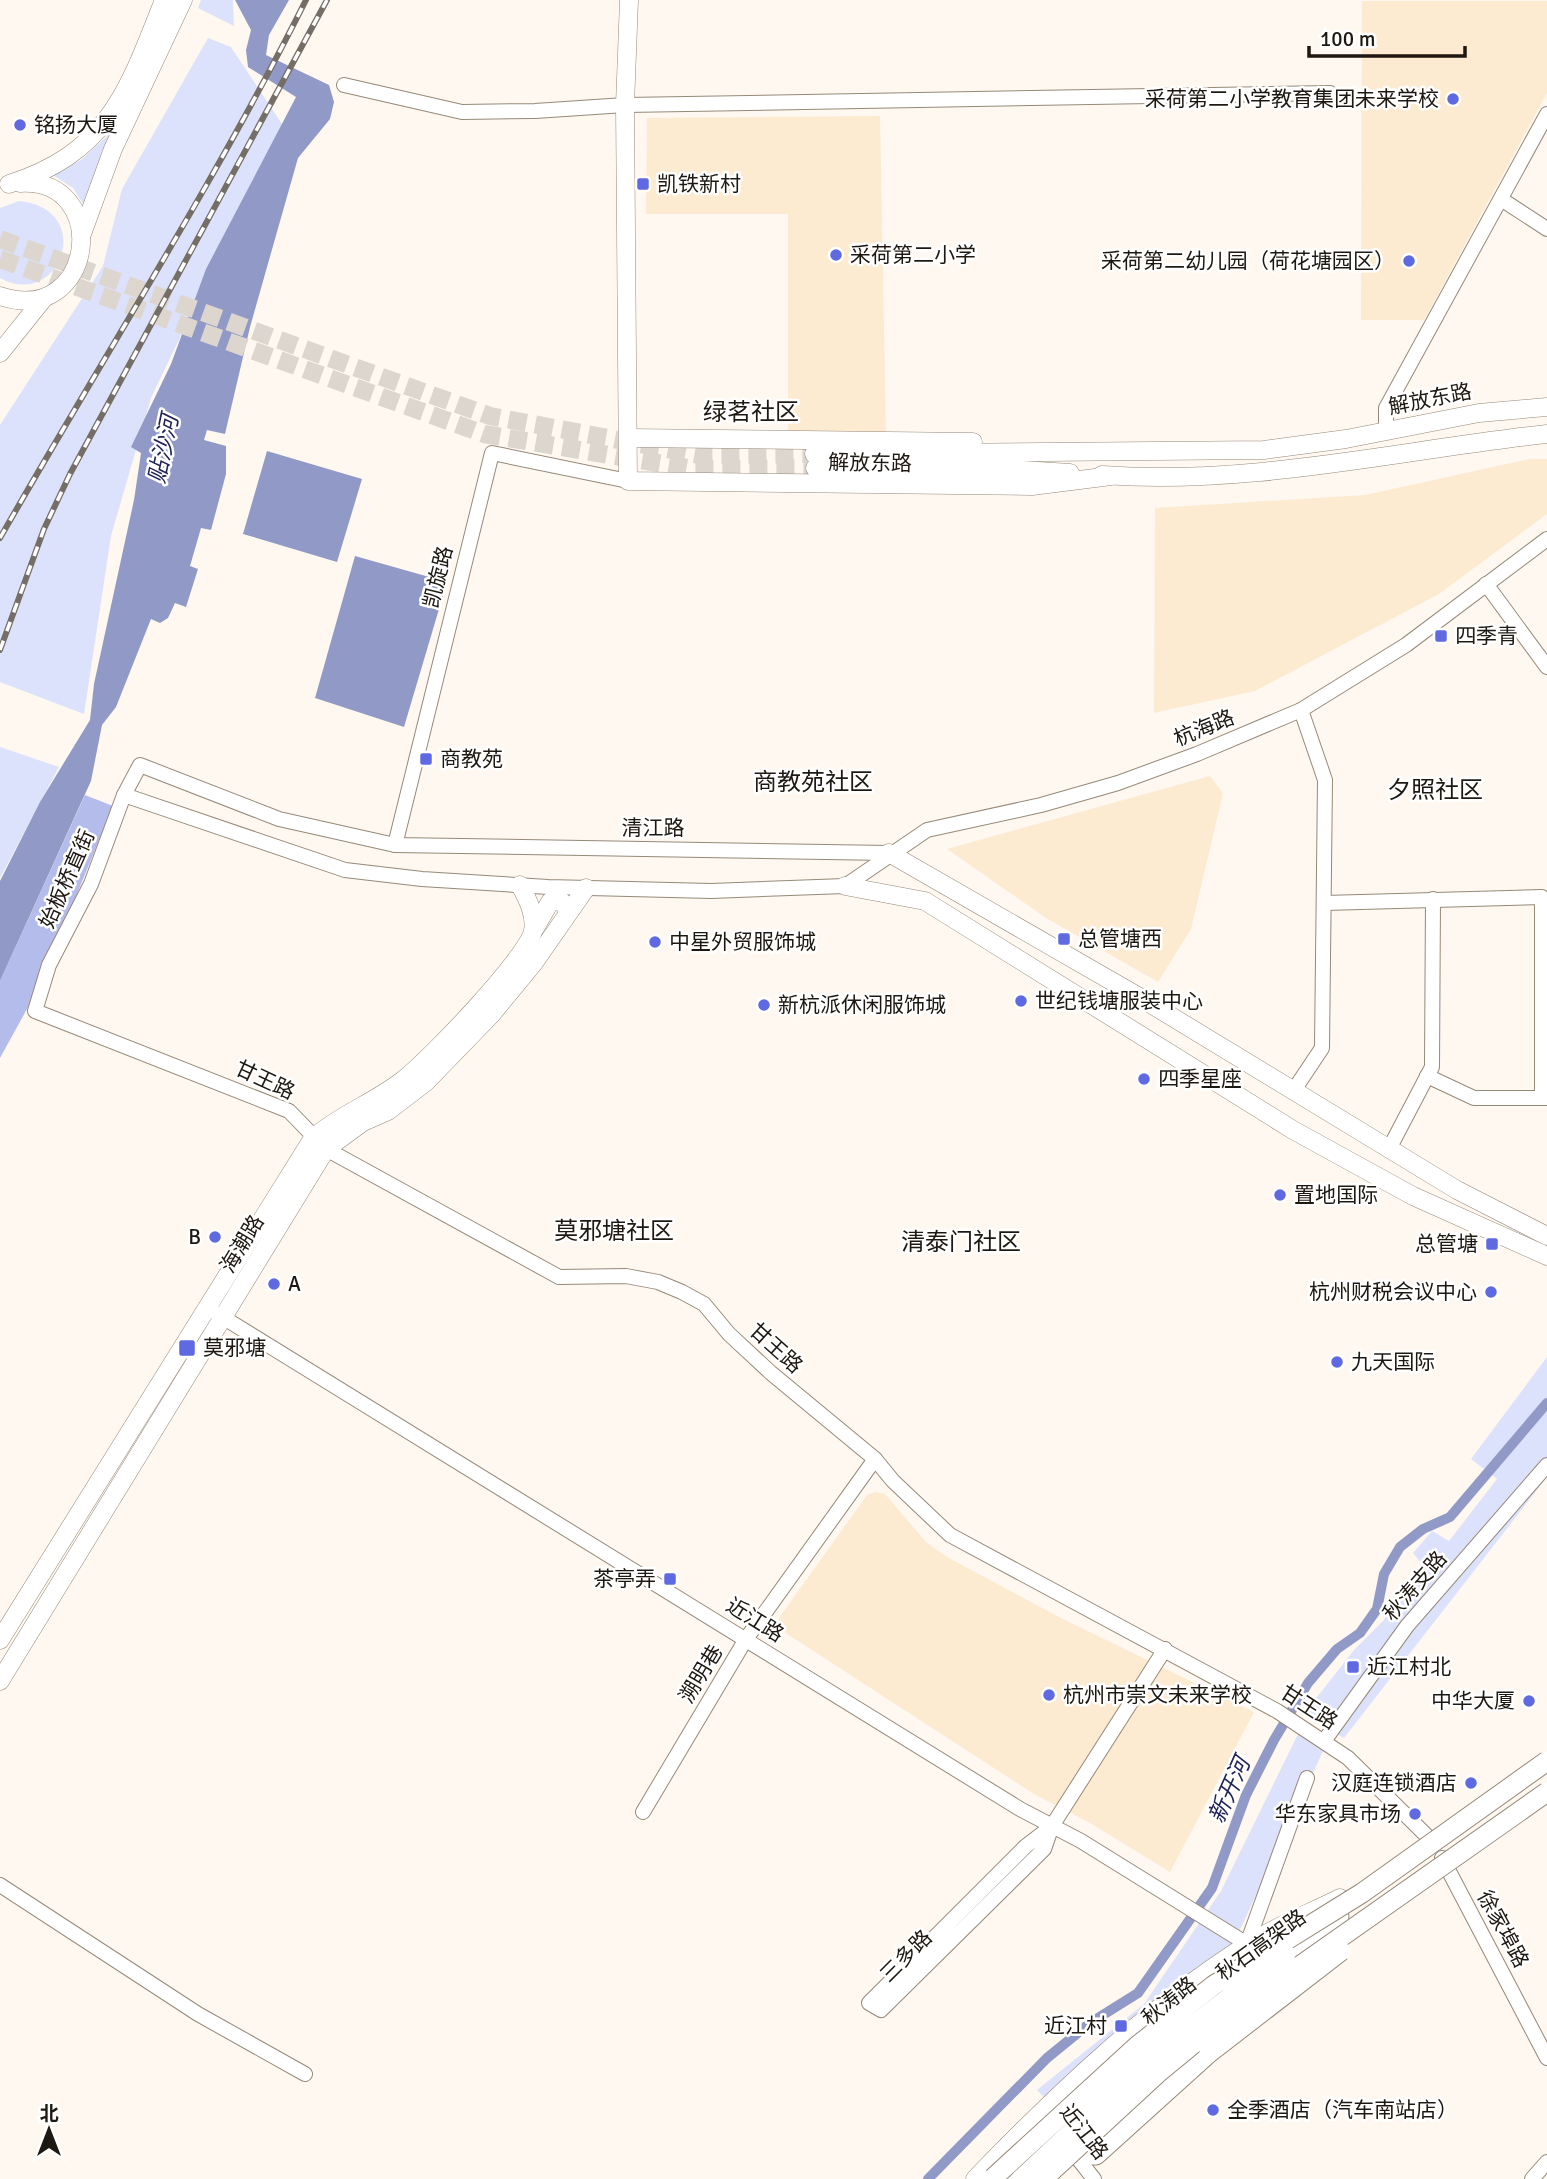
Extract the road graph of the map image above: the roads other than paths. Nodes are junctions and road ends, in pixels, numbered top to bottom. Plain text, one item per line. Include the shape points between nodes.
1 (164, 0) edge
2 (183, 0) edge
3 (629, 0) edge
4 (344, 85) dead end
5 (1330, 93) dead end
6 (134, 94) junction
7 (625, 106) junction
8 (1547, 114) edge
9 (5, 185) edge
10 (1501, 199) junction
11 (1547, 229) edge
12 (82, 234) junction
13 (0, 296) edge
14 (44, 298) junction
15 (0, 353) edge
16 (1547, 407) edge
17 (1386, 431) junction
18 (1547, 434) edge
19 (630, 438) junction
20 (1112, 453) junction
21 (1111, 476) junction
22 (628, 481) junction
23 (1547, 539) edge
24 (1486, 584) junction
25 (1547, 667) edge
26 (1301, 710) junction
27 (139, 765) joint
28 (124, 795) junction
29 (395, 845) junction
30 (889, 853) junction
31 (520, 885) junction
32 (845, 886) junction
33 (586, 888) junction
34 (1433, 899) junction
35 (1324, 903) junction
36 (568, 909) junction
37 (533, 931) junction
38 (36, 1011) joint
39 (1427, 1076) junction
40 (1294, 1090) junction
41 (1544, 1098) edge
42 (320, 1144) junction
43 (1390, 1149) junction
44 (1547, 1234) edge
45 (1547, 1256) edge
46 (207, 1307) junction
47 (224, 1318) junction
48 (875, 1459) junction
49 (1547, 1465) edge
50 (746, 1639) junction
51 (0, 1640) edge
52 (1165, 1649) junction
53 (0, 1681) edge
54 (1324, 1741) junction
55 (1547, 1759) edge
56 (1547, 1772) edge
57 (1307, 1778) dead end
58 (1547, 1784) edge
59 (1547, 1792) edge
60 (1547, 1800) edge
61 (643, 1812) dead end
62 (1052, 1826) junction
63 (1430, 1839) junction
64 (1442, 1857) junction
65 (0, 1885) edge
66 (1362, 1887) junction
67 (1247, 1944) junction
68 (1259, 1961) junction
69 (1272, 1978) junction
70 (1547, 2058) edge
71 (305, 2074) dead end
72 (1041, 2111) junction
73 (1056, 2131) junction
74 (1074, 2155) junction
75 (1547, 2162) edge
76 (992, 2179) edge
77 (1021, 2179) edge
78 (1043, 2179) edge
79 (1049, 2179) edge
80 (1094, 2179) edge
81 (1532, 2179) edge

1 - 6 main road
2 - 6 main road
3 - 7 main road
4 - 7 street via 462,112
5 - 7 street
6 - 9 main road via 93,137 42,174
6 - 12 main road
7 - 19 main road
8 - 10 street
9 - 12 main road via 29,182 48,188 65,199
10 - 11 street
10 - 17 street via 1386,408
12 - 14 main road via 79,264 71,277
13 - 14 main road via 28,301
14 - 15 main road
16 - 17 main road, 解放东路 via 1479,413
17 - 20 main road, 解放东路 via 1264,450
18 - 21 main road, 解放东路 via 1298,470
19 - 20 main road, 解放东路 via 1059,442
19 - 22 main road
20 - 21 main road, 解放东路 via 815,461
21 - 22 main road, 解放东路 via 1032,486
22 - 29 street, 凯旋路 via 492,453
23 - 24 street, 杭海路
24 - 25 street
24 - 26 street, 杭海路 via 1406,645
26 - 30 street, 杭海路 via 1118,783 927,830
26 - 35 street via 1325,780
27 - 28 street, 始板桥直街
27 - 29 street, 清江路 via 279,819
28 - 31 street via 345,870
28 - 38 street, 始板桥直街 via 91,884 49,965
29 - 30 street, 清江路
30 - 32 street, 杭海路
30 - 40 main road, 清江路
31 - 33 street
31 - 37 main road via 532,912
32 - 33 street via 712,891
32 - 45 main road via 925,901 1305,1137 1413,1196
33 - 36 main road, 海潮路
34 - 35 street
34 - 39 street via 1432,1067
34 - 41 street via 1542,897
35 - 40 street via 1322,1048
36 - 37 main road, 海潮路 via 561,901 550,902
36 - 42 main road, 海潮路 via 533,964 426,1082 388,1111
37 - 42 main road, 海潮路 via 513,964 403,1081 336,1118
38 - 42 street, 甘王路 via 289,1111
39 - 41 street via 1474,1098
39 - 43 street
40 - 43 main road, 清江路
42 - 46 main road, 海潮路
42 - 47 main road, 海潮路
42 - 48 street, 甘王路 via 559,1277 626,1276 658,1282 704,1304 771,1373
43 - 44 main road, 清江路
46 - 47 street, 近江路
46 - 51 main road, 海潮路
47 - 50 street, 近江路
47 - 53 main road, 海潮路
48 - 50 street, 溯明巷
48 - 52 street, 甘王路 via 950,1535
49 - 54 street, 秋涛支路 via 1407,1626
50 - 61 street, 溯明巷
50 - 62 street, 近江路
52 - 54 street, 甘王路 via 1278,1710
52 - 62 street, 三多路
54 - 63 street, 甘王路 via 1348,1758
55 - 63 main road, 秋涛路
55 - 76 highway, bridge via 1362,1893 1214,1985 1137,2046
56 - 77 highway, 秋石高架路, bridge via 1212,2008 1149,2059
57 - 67 street
58 - 64 main road
59 - 78 highway, 秋石高架路, bridge via 1220,2022
60 - 74 highway, bridge via 1281,1995 1096,2155
62 - 62 street, 三多路 via 1026,1846 869,2003 881,2010 1044,1849
62 - 67 street, 近江路
63 - 66 main road, 秋涛路
64 - 69 main road
64 - 70 street, 徐家埠路
65 - 71 street via 198,2014
66 - 67 main road
66 - 68 main road, 秋涛路
67 - 68 street, 近江路
67 - 72 main road via 1162,2004
68 - 69 street, 近江路
68 - 73 main road, 秋涛路 via 1169,2029
69 - 74 main road via 1129,2096
72 - 73 street, 近江路
72 - 76 main road
73 - 74 street, 近江路
73 - 76 main road, 秋涛路
74 - 79 main road
74 - 80 street, 近江路
75 - 81 street

